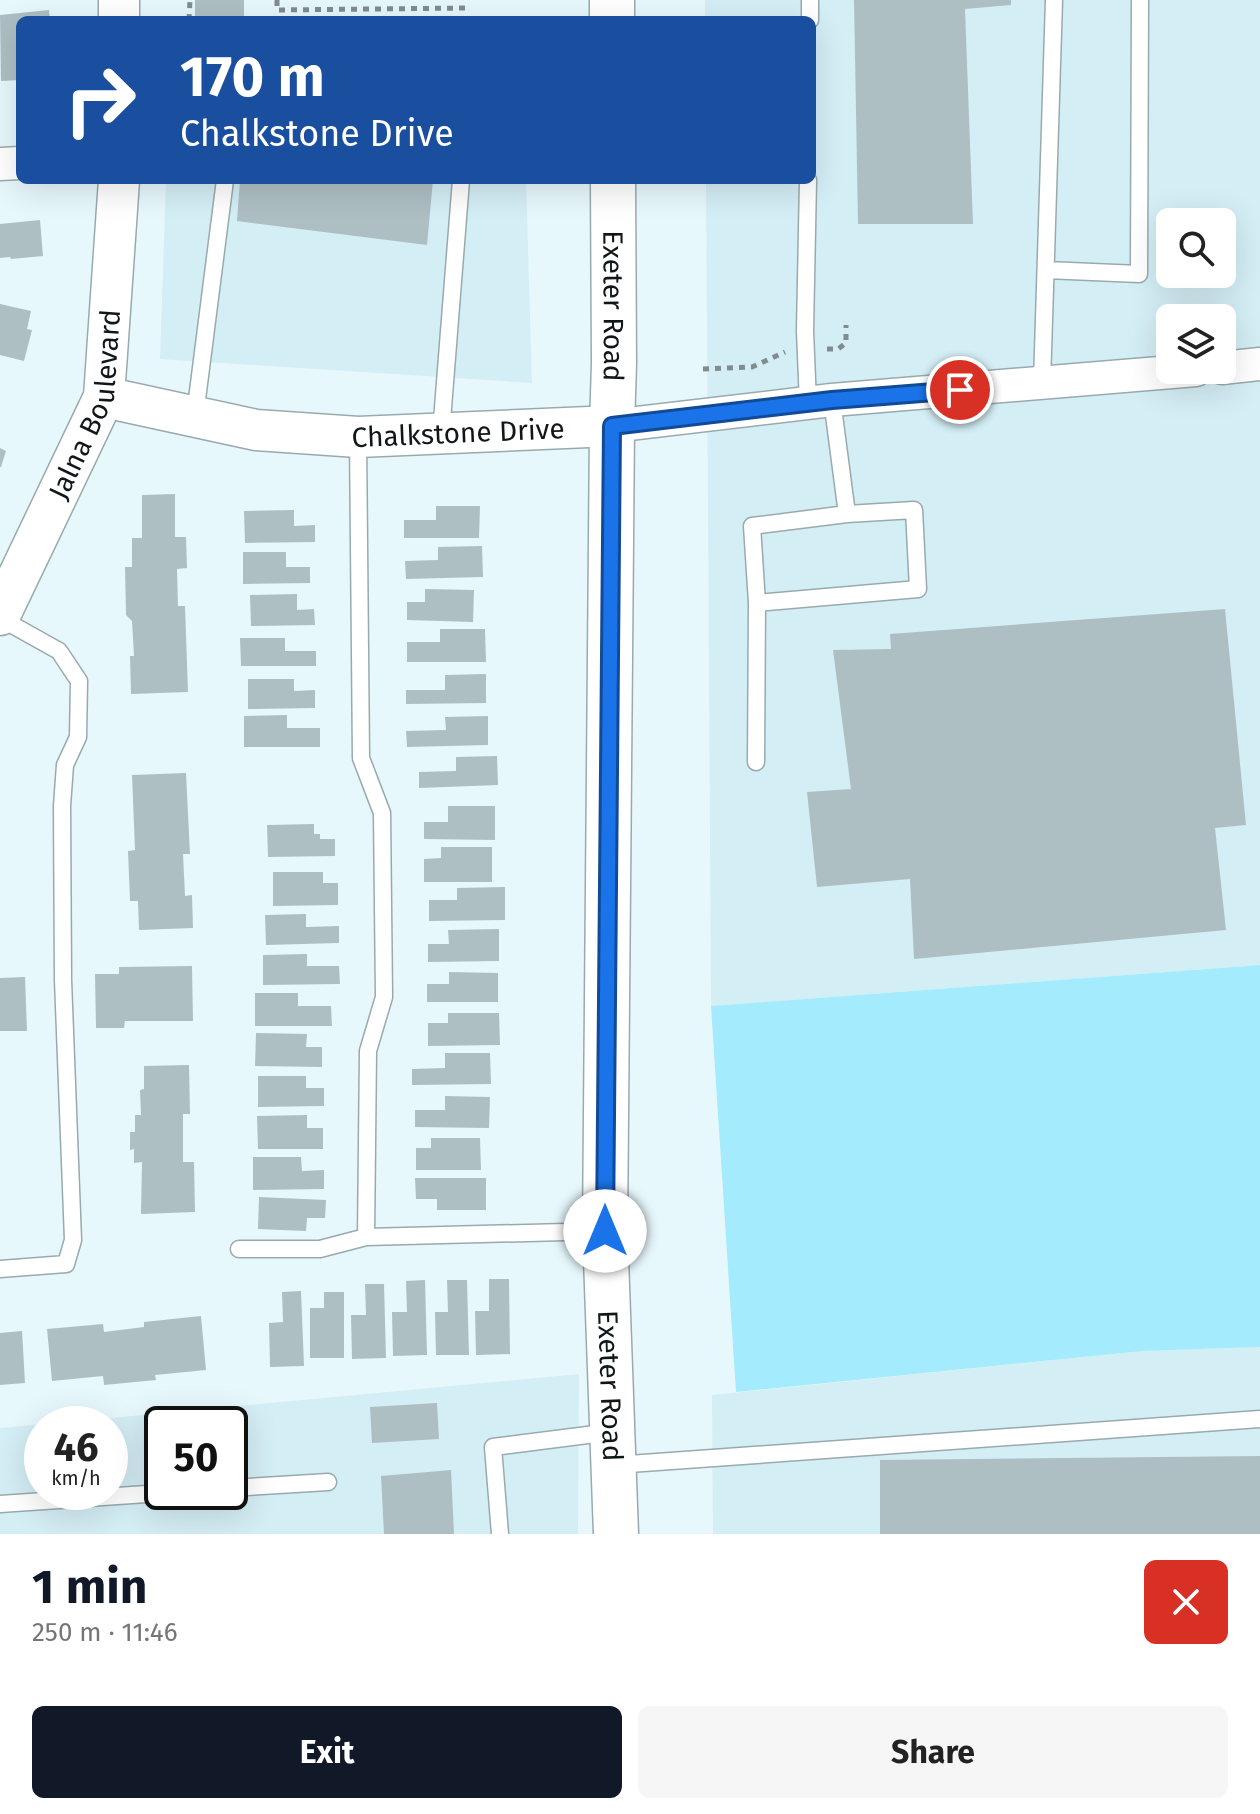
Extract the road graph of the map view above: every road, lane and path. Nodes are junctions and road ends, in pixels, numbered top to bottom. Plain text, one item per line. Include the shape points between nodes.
1 (277, 0) edge
2 (1054, 0) edge
3 (1140, 0) edge
4 (466, 8) dead end
5 (119, 184) edge
6 (224, 184) edge
7 (461, 184) edge
8 (613, 184) edge
9 (808, 184) edge
10 (1046, 270) junction
11 (1260, 364) edge
12 (1236, 367) edge
13 (1156, 373) edge
14 (1042, 383) junction
15 (104, 397) junction
16 (820, 401) junction
17 (194, 417) junction
18 (612, 426) junction
19 (441, 433) junction
20 (358, 437) junction
21 (847, 514) junction
22 (757, 603) junction
23 (0, 617) edge
24 (756, 762) dead end
25 (605, 1231) junction
26 (366, 1237) junction
27 (239, 1249) dead end
28 (0, 1269) edge
29 (1260, 1419) edge
30 (613, 1448) junction
31 (328, 1482) dead end
32 (248, 1487) edge
33 (144, 1494) edge
34 (0, 1504) edge
35 (500, 1534) edge
36 (616, 1534) edge

1 - 4 path via 277,10
2 - 10 lane
3 - 10 lane via 1139,274
5 - 15 street, Jalna Boulevard
6 - 17 lane
7 - 19 lane
8 - 18 main road, Exeter Road
9 - 16 lane via 805,331
10 - 14 lane
11 - 12 street
13 - 14 street, Chalkstone Drive
14 - 16 street, Chalkstone Drive
15 - 17 street, Chalkstone Drive
15 - 23 street, Jalna Boulevard
16 - 18 street, Chalkstone Drive
16 - 21 lane
17 - 20 street, Chalkstone Drive via 256,430
18 - 19 street, Chalkstone Drive
18 - 25 main road, Exeter Road
19 - 20 street, Chalkstone Drive
20 - 26 lane via 361,758 382,813 384,997 368,1051
21 - 22 lane via 752,526
21 - 22 lane via 914,510 918,589
22 - 24 lane
23 - 28 lane via 59,651 79,681 78,737 65,765 62,806 73,1240 66,1264
25 - 26 lane
25 - 30 main road, Exeter Road
26 - 27 lane via 320,1249
29 - 30 lane
30 - 35 lane via 493,1447
30 - 36 main road, Exeter Road
31 - 32 lane
33 - 34 lane

